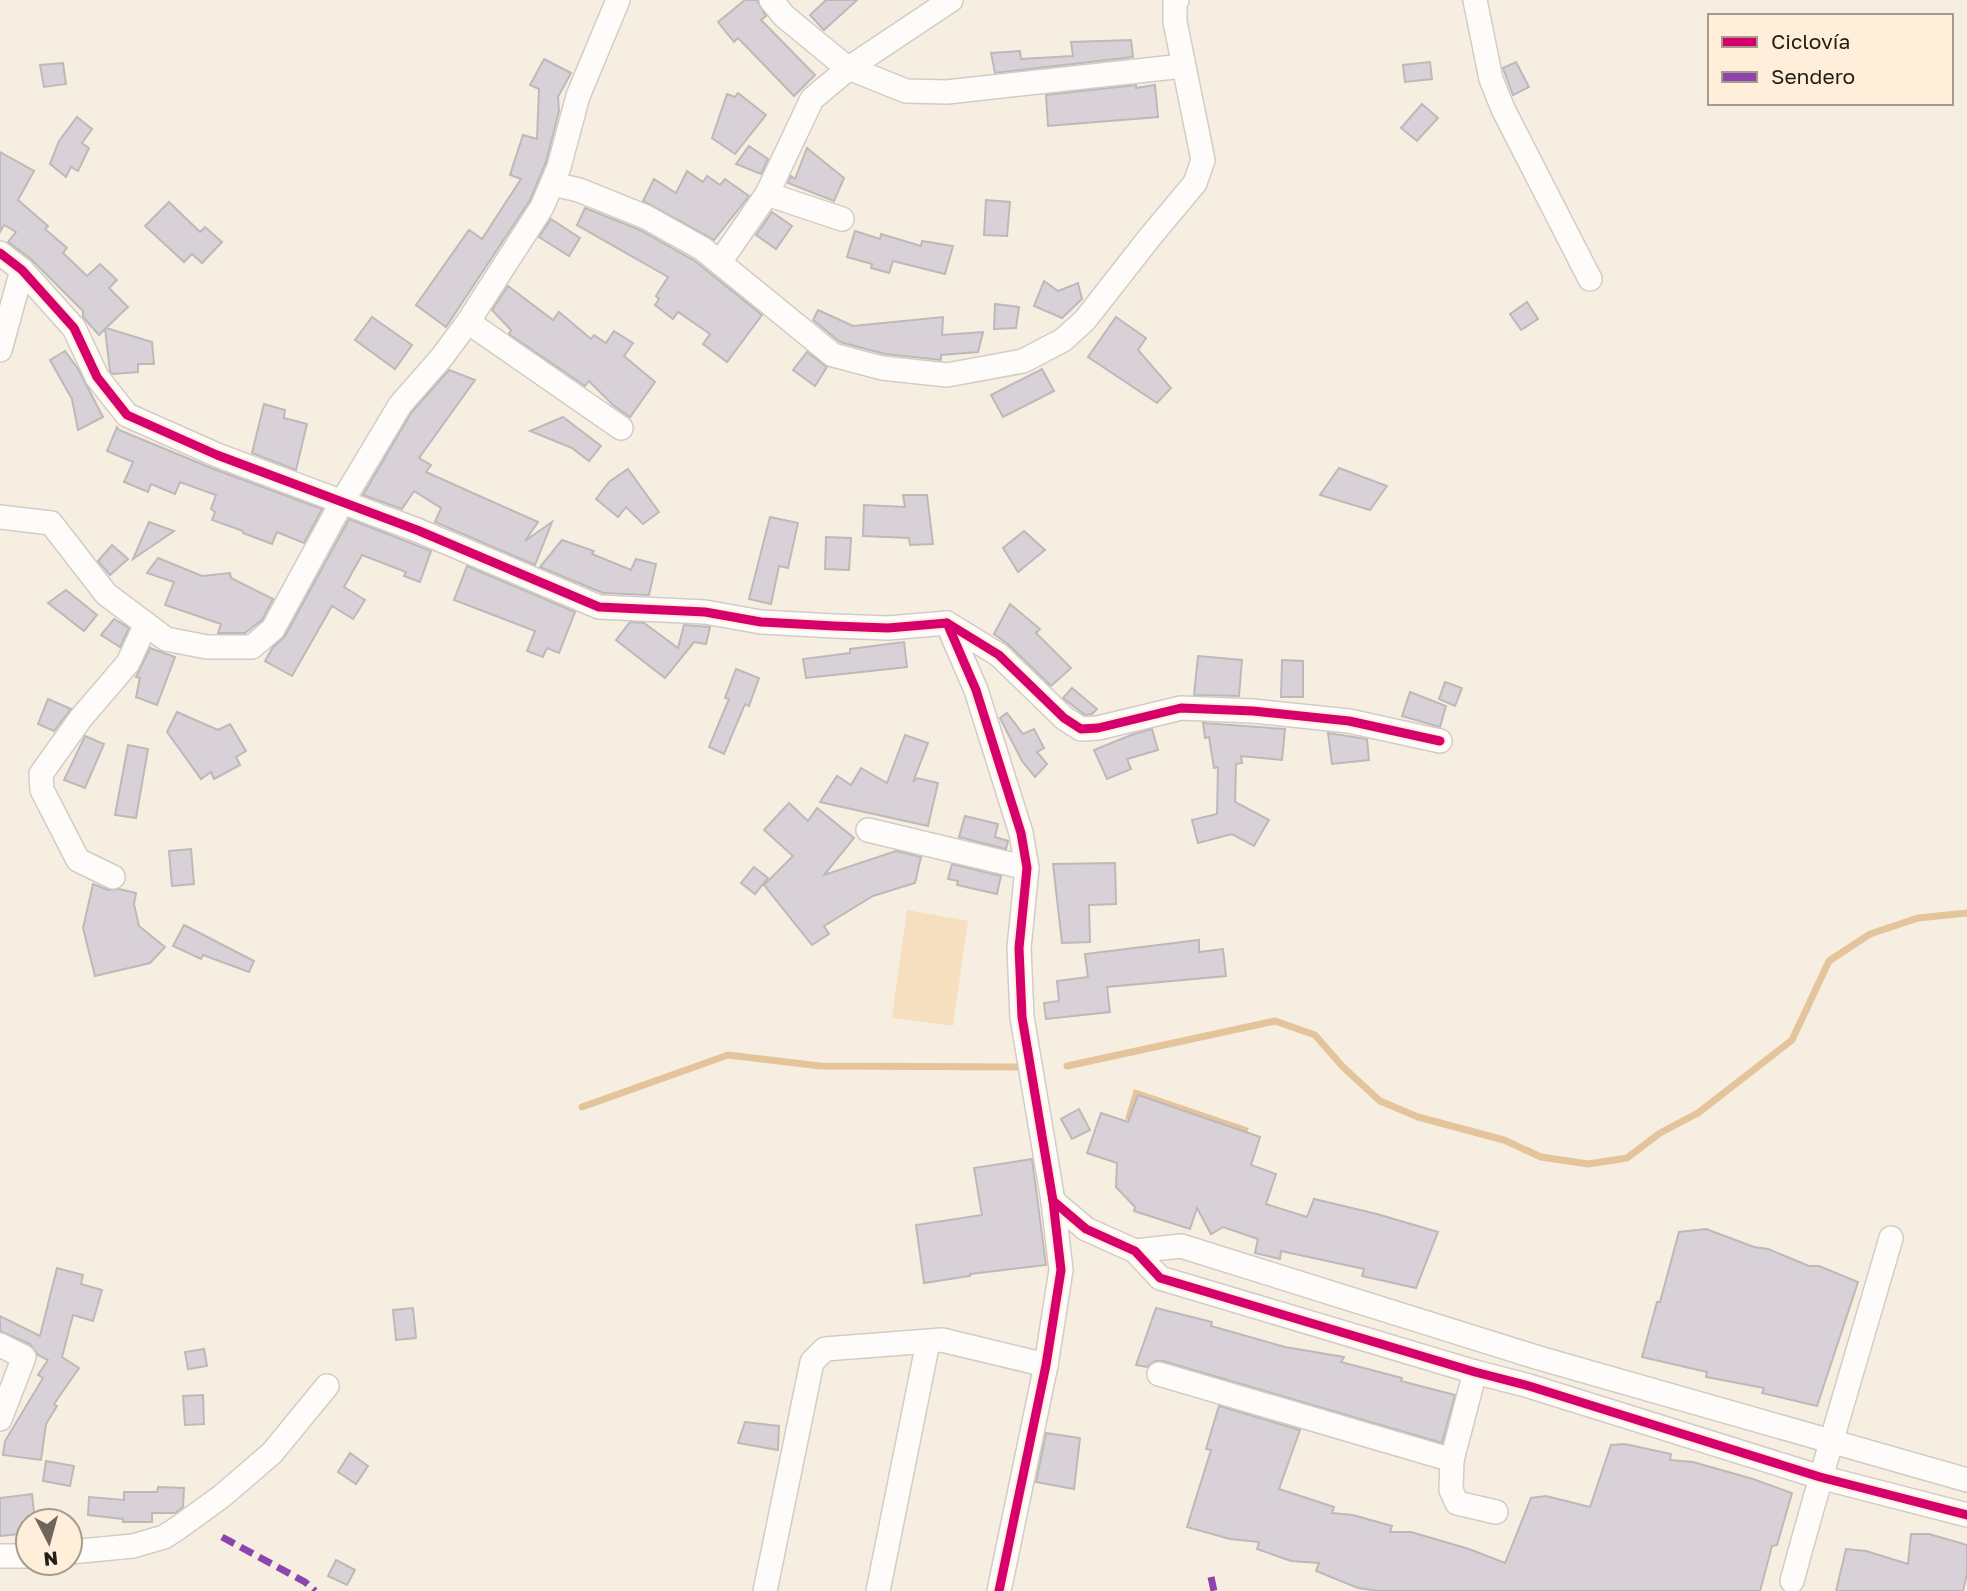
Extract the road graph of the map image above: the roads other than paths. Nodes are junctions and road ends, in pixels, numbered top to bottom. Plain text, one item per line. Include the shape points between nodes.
1 (618, 0) edge
2 (771, 0) edge
3 (951, 0) edge
4 (1177, 0) edge
5 (1475, 0) edge
6 (1183, 66) junction
7 (849, 68) junction
8 (553, 184) junction
9 (767, 194) junction
10 (842, 219) dead end
11 (0, 253) edge
12 (720, 262) junction
13 (22, 270) junction
14 (1590, 279) dead end
15 (468, 322) junction
16 (0, 350) edge
17 (621, 428) dead end
18 (342, 502) junction
19 (0, 517) edge
20 (947, 623) junction
21 (146, 624) junction
22 (1440, 741) dead end
23 (868, 830) dead end
24 (1027, 868) junction
25 (113, 877) dead end
26 (1053, 1201) junction
27 (1891, 1238) dead end
28 (1135, 1251) junction
29 (928, 1342) junction
30 (0, 1345) edge
31 (1539, 1358) junction
32 (1046, 1365) junction
33 (1475, 1372) junction
34 (1160, 1374) dead end
35 (327, 1386) dead end
36 (1529, 1386) junction
37 (0, 1419) edge
38 (1833, 1442) junction
39 (1452, 1460) junction
40 (1820, 1477) junction
41 (1967, 1480) edge
42 (1496, 1512) dead end
43 (1967, 1515) edge
44 (84, 1551) edge
45 (1792, 1581) dead end
46 (765, 1591) edge
47 (878, 1591) edge
48 (999, 1591) edge

1 - 8 street via 578,96
2 - 7 street via 784,16
3 - 7 street
4 - 6 street via 1175,22
5 - 14 street via 1490,79
6 - 7 street via 947,92 906,91
6 - 12 street via 1203,160 1195,183 1085,320 1063,340 1023,361 947,374 882,368 832,355
7 - 9 street via 812,99
8 - 12 street via 646,217
8 - 15 street
9 - 10 street
9 - 12 street
11 - 13 street
13 - 16 street
13 - 18 street via 74,328 97,377 127,415
15 - 17 street
15 - 18 street via 400,405
18 - 20 street via 600,607 705,612 761,622 834,626
18 - 21 street via 273,629 252,647 207,647 166,639
19 - 21 street via 51,523 106,594
20 - 22 street via 999,655 1081,729 1181,708 1349,722
20 - 24 street via 976,690 1021,833
21 - 25 street via 128,663 41,774 42,790 78,860
23 - 24 street
24 - 26 street via 1019,948 1022,1017
26 - 28 street via 1086,1229
26 - 32 street via 1060,1270
27 - 38 street
28 - 31 street via 1181,1246
28 - 33 street via 1160,1278
29 - 32 street via 942,1340
29 - 46 street via 824,1349 812,1362
29 - 47 street
30 - 37 street via 24,1357
31 - 36 street
31 - 38 street
32 - 48 street
33 - 36 street
33 - 39 street
34 - 39 street
35 - 44 street via 272,1452 222,1496 164,1537 133,1546
36 - 40 street
38 - 40 street
38 - 41 street
39 - 42 street via 1451,1490 1457,1503
40 - 43 street
40 - 45 street

